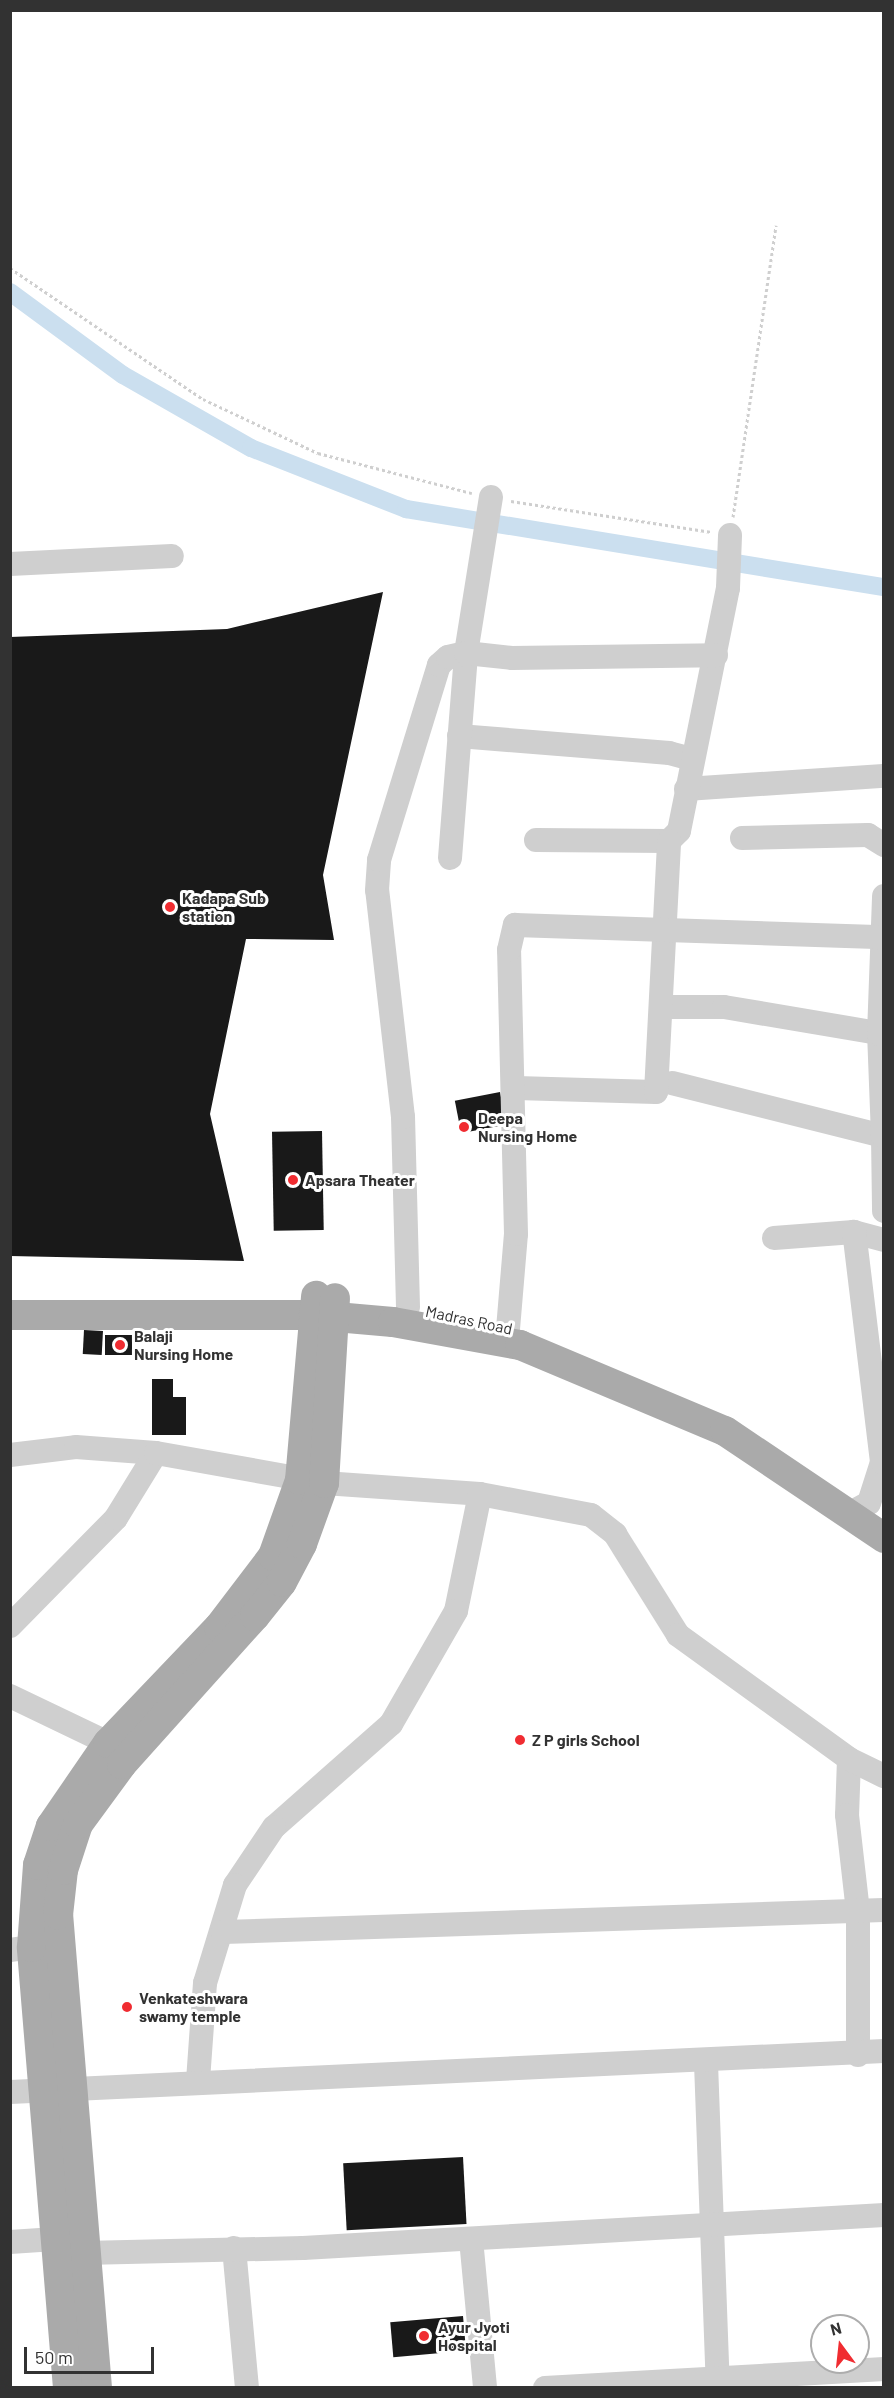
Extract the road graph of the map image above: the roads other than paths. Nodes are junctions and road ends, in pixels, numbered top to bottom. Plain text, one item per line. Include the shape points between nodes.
1 (491, 497) road end
2 (729, 555) road end
3 (172, 556) dead end
4 (10, 564) edge
5 (466, 653) junction
6 (716, 654) junction
7 (459, 736) junction
8 (691, 759) junction
9 (884, 776) edge
10 (686, 789) junction
11 (742, 838) dead end
12 (536, 840) dead end
13 (669, 842) junction
14 (884, 845) edge
15 (450, 858) dead end
16 (884, 896) edge
17 (665, 931) junction
18 (882, 937) edge
19 (662, 1007) junction
20 (881, 1034) edge
21 (672, 1083) dead end
22 (516, 1088) junction
23 (883, 1136) edge
24 (882, 1185) edge
25 (884, 1211) edge
26 (774, 1238) dead end
27 (884, 1241) edge
28 (856, 1243) junction
29 (10, 1294) edge
30 (325, 1306) junction
31 (408, 1307) junction
32 (10, 1315) edge
33 (508, 1329) junction
34 (156, 1453) junction
35 (10, 1455) edge
36 (312, 1482) junction
37 (480, 1494) junction
38 (868, 1510) edge
39 (884, 1538) edge
40 (10, 1626) edge
41 (10, 1696) edge
42 (108, 1743) junction
43 (849, 1759) junction
44 (884, 1776) edge
45 (884, 1910) edge
46 (858, 1912) junction
47 (223, 1932) junction
48 (21, 1948) edge
49 (884, 2051) edge
50 (858, 2055) junction
51 (706, 2063) junction
52 (198, 2080) junction
53 (57, 2088) junction
54 (10, 2092) edge
55 (884, 2216) edge
56 (712, 2225) junction
57 (55, 2239) junction
58 (471, 2239) junction
59 (10, 2241) edge
60 (233, 2248) junction
61 (84, 2253) junction
62 (884, 2369) edge
63 (718, 2382) edge
64 (68, 2388) edge
65 (97, 2388) edge
66 (247, 2388) edge
67 (485, 2388) edge
68 (545, 2388) edge

1 - 5 street
2 - 6 street
3 - 4 street
5 - 6 street via 512,658
5 - 7 street
5 - 31 street via 447,657 439,665 379,860 381,937 403,1117
6 - 8 street
7 - 8 street via 669,753
7 - 15 street
8 - 10 street
9 - 10 street
10 - 13 street via 679,831
11 - 14 street via 868,835
12 - 13 street
13 - 17 street
16 - 18 street
17 - 18 street
17 - 19 street
17 - 22 street via 515,925 509,950
18 - 20 street
19 - 20 street via 724,1007
19 - 22 street via 656,1092
20 - 23 street
21 - 23 street
22 - 33 street via 512,1112 516,1234
23 - 24 street
24 - 25 street
26 - 28 street
27 - 28 street
28 - 38 street via 882,1462
29 - 30 main road, Madras Road
30 - 31 main road, Madras Road
30 - 32 main road
30 - 36 main road
30 - 38 main road via 520,1345 725,1431
31 - 33 main road, Madras Road
33 - 38 main road, Madras Road via 632,1370 743,1419
34 - 35 street via 76,1447
34 - 36 street
34 - 40 street via 116,1518
36 - 37 street
36 - 42 main road via 273,1556 248,1592
36 - 53 main road via 282,1582 122,1764 78,1824 63,1870 58,1915
37 - 43 street via 591,1515 615,1534 678,1635
37 - 47 street via 456,1611 391,1724 274,1827 236,1885
38 - 39 main road
41 - 42 street
42 - 48 main road via 44,1844
43 - 44 street
43 - 46 street via 847,1815
45 - 46 street
46 - 47 street
46 - 50 street
47 - 52 street via 205,1983
48 - 53 main road
49 - 50 street
50 - 51 street
51 - 52 street
51 - 56 street
52 - 53 street
53 - 54 street
53 - 57 main road
53 - 61 main road
55 - 56 street
56 - 58 street
56 - 63 street
57 - 59 street
57 - 64 main road
58 - 60 street
58 - 67 street
60 - 61 street
60 - 66 street
61 - 65 main road
62 - 63 street
63 - 68 street

